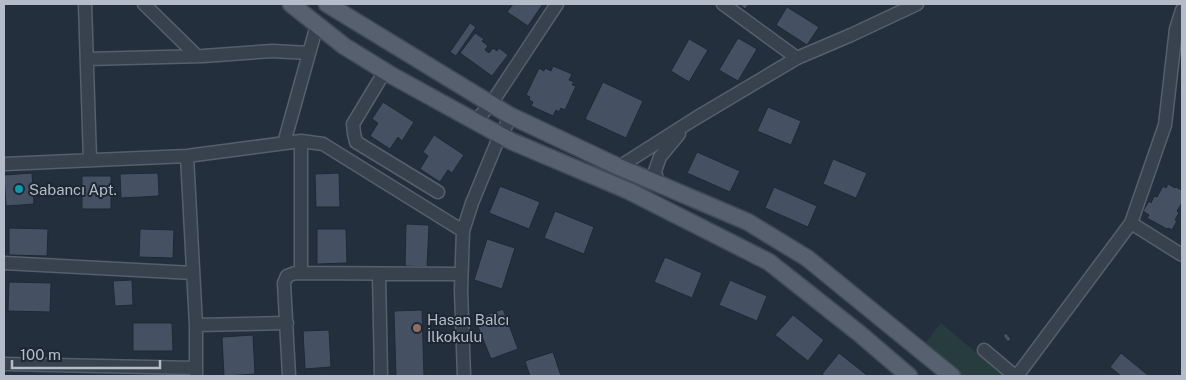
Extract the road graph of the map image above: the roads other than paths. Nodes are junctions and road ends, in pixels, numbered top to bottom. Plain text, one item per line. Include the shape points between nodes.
1 (84, 4) edge
2 (144, 4) edge
3 (291, 4) edge
4 (327, 4) edge
5 (557, 4) edge
6 (723, 4) edge
7 (917, 4) edge
8 (1182, 10) edge
9 (317, 25) junction
10 (1179, 29) edge
11 (309, 53) junction
12 (197, 56) junction
13 (797, 58) junction
14 (87, 60) junction
15 (384, 71) junction
16 (491, 104) junction
17 (509, 115) junction
18 (696, 118) junction
19 (478, 123) junction
20 (500, 135) junction
21 (301, 141) junction
22 (284, 143) junction
23 (187, 156) junction
24 (90, 160) junction
25 (4, 164) edge
26 (619, 167) junction
27 (658, 184) junction
28 (438, 192) dead end
29 (1131, 223) junction
30 (462, 231) junction
31 (1182, 255) edge
32 (4, 263) edge
33 (301, 273) junction
34 (193, 274) junction
35 (379, 274) junction
36 (461, 274) junction
37 (286, 323) junction
38 (196, 325) junction
39 (984, 350) dead end
40 (4, 364) edge
41 (196, 372) edge
42 (290, 376) edge
43 (381, 376) edge
44 (464, 376) edge
45 (910, 376) edge
46 (952, 376) edge
47 (1016, 376) edge

1 - 14 street
2 - 12 street
3 - 9 main road
4 - 16 main road
5 - 16 street
6 - 13 street
7 - 13 street
8 - 10 street
9 - 11 street
9 - 15 main road
10 - 29 street via 1165,125
11 - 12 street via 272,51
11 - 22 street
12 - 14 street
13 - 18 street
14 - 24 street
15 - 19 main road
15 - 28 street via 354,124 356,142
16 - 17 main road
16 - 19 street via 479,117
17 - 20 street
17 - 26 main road
18 - 26 street
18 - 27 street via 660,157 655,171
19 - 20 main road
20 - 30 street
20 - 45 main road via 629,191 769,262
21 - 22 street
21 - 30 street via 323,144
21 - 33 street
22 - 23 street
23 - 24 street
23 - 34 street
24 - 25 street
26 - 27 main road
27 - 46 main road via 748,222 807,258
29 - 31 street
29 - 47 street
30 - 36 street
32 - 34 street
33 - 35 street
33 - 37 street via 287,276 284,283
34 - 38 street
35 - 36 street
35 - 43 street
36 - 44 street
37 - 38 street
37 - 42 street
38 - 41 street
39 - 47 street
40 - 41 street

